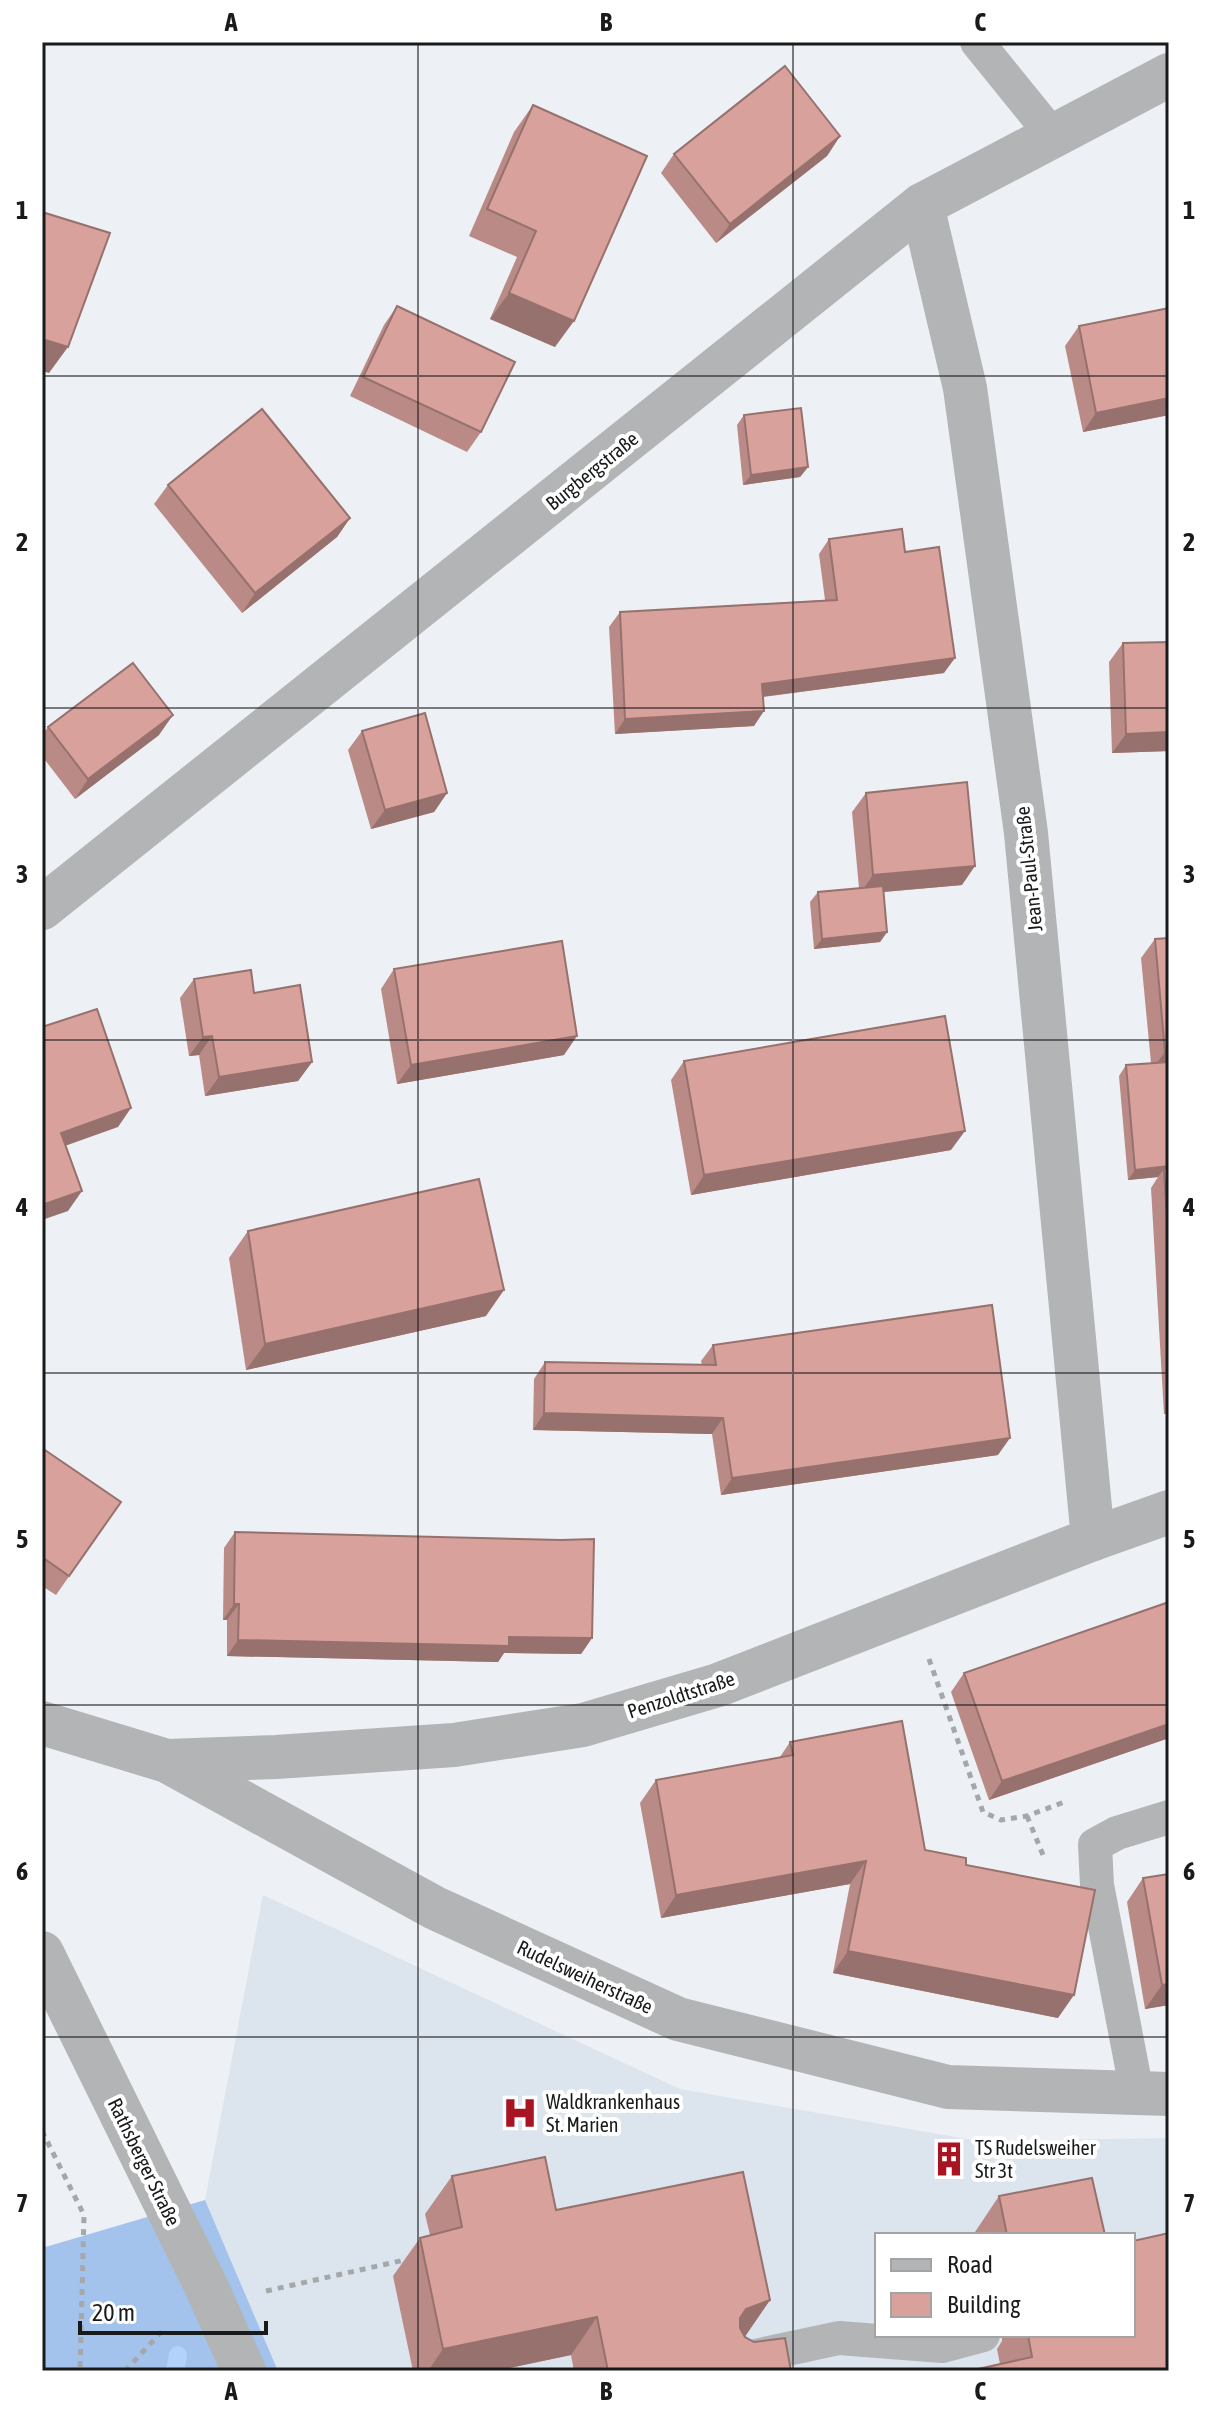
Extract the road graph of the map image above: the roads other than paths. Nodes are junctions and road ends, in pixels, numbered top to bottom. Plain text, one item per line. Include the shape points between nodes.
1 (977, 42) edge
2 (1169, 75) edge
3 (1053, 136) junction
4 (922, 205) junction
5 (42, 908) edge
6 (1169, 1512) edge
7 (1093, 1539) junction
8 (42, 1723) edge
9 (167, 1761) junction
10 (1169, 1817) edge
11 (42, 1953) edge
12 (1153, 2094) edge
13 (976, 2337) edge
14 (733, 2361) edge
15 (244, 2371) edge

1 - 3 lane
2 - 3 street, Burgbergstraße
3 - 4 street, Burgbergstraße
4 - 5 street, Burgbergstraße
4 - 7 street, Jean-Paul-Straße via 965,388 1026,833
6 - 7 street, Penzoldtstraße
7 - 9 street, Penzoldtstraße via 718,1685 583,1725 454,1745
8 - 9 street, Rudelsweiherstraße
9 - 12 street, Rudelsweiherstraße via 435,1908 678,2019 948,2087
10 - 12 lane via 1095,1845 1097,1885
11 - 15 street, Rathsberger Straße
13 - 14 lane via 942,2346 839,2338

